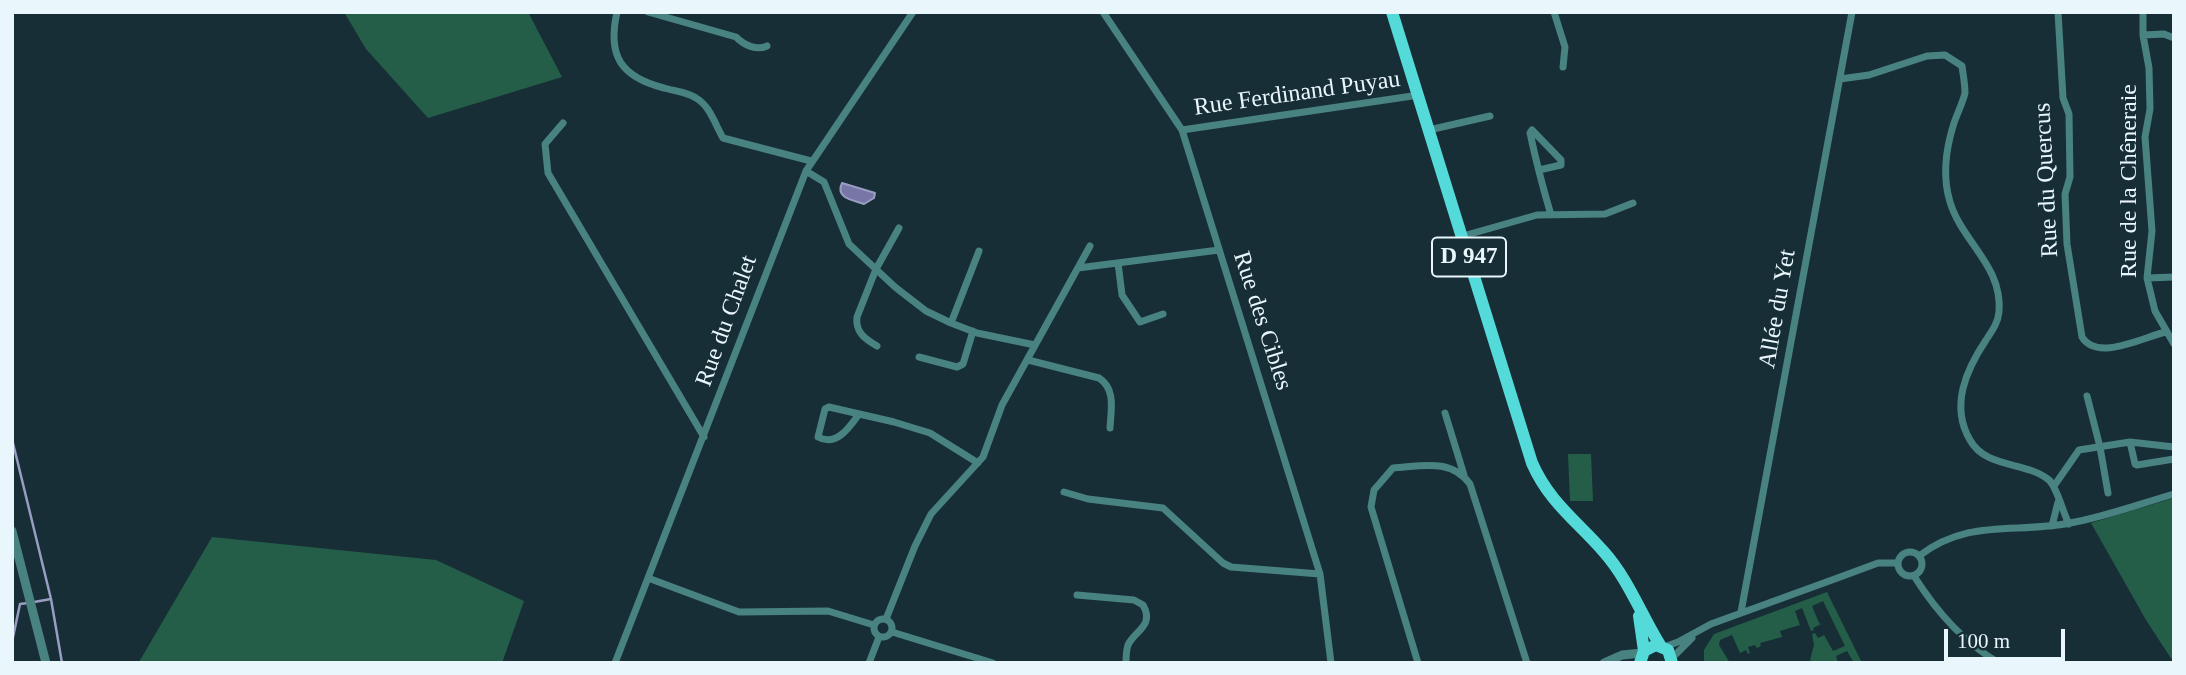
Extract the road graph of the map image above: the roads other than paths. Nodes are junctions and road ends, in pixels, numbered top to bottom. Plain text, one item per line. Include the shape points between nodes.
1 (617, 12) edge
2 (648, 12) edge
3 (913, 12) edge
4 (1103, 12) edge
5 (1392, 12) edge
6 (1554, 12) edge
7 (1852, 12) edge
8 (2058, 12) edge
9 (2143, 12) edge
10 (2143, 35) junction
11 (2174, 38) edge
12 (767, 46) dead end
13 (1563, 67) dead end
14 (1840, 79) junction
15 (1419, 96) junction
16 (1490, 116) dead end
17 (563, 123) dead end
18 (1182, 130) junction
19 (1429, 130) junction
20 (811, 161) junction
21 (1539, 170) junction
22 (806, 171) junction
23 (1633, 203) dead end
24 (1551, 215) junction
25 (899, 228) dead end
26 (1463, 236) junction
27 (1090, 246) dead end
28 (1219, 250) junction
29 (979, 251) dead end
30 (1118, 263) junction
31 (1078, 268) junction
32 (876, 269) junction
33 (2174, 277) edge
34 (2147, 278) junction
35 (1163, 314) dead end
36 (951, 323) junction
37 (973, 331) junction
38 (2166, 332) junction
39 (2174, 344) edge
40 (1035, 345) junction
41 (877, 346) dead end
42 (919, 357) dead end
43 (1028, 360) junction
44 (2087, 396) dead end
45 (1445, 413) dead end
46 (859, 414) junction
47 (1110, 428) dead end
48 (704, 437) junction
49 (2130, 442) junction
50 (2100, 447) junction
51 (2174, 447) edge
52 (2174, 459) edge
53 (978, 463) junction
54 (1464, 475) junction
55 (2054, 486) junction
56 (1064, 492) dead end
57 (2108, 493) dead end
58 (2174, 494) edge
59 (2058, 501) junction
60 (2069, 523) junction
61 (2052, 526) junction
62 (12, 531) edge
63 (1919, 556) junction
64 (1898, 563) junction
65 (1320, 574) junction
66 (1914, 576) junction
67 (648, 578) junction
68 (1077, 595) dead end
69 (1637, 602) junction
70 (1741, 612) junction
71 (886, 619) junction
72 (874, 625) junction
73 (1703, 629) junction
74 (892, 632) junction
75 (879, 636) junction
76 (1667, 653) edge
77 (1642, 655) edge
78 (46, 663) edge
79 (615, 663) edge
80 (869, 663) edge
81 (993, 663) edge
82 (1126, 663) edge
83 (1331, 663) edge
84 (1418, 663) edge
85 (1527, 663) edge
86 (1604, 663) edge
87 (1999, 663) edge

1 - 20 street via 613,30 616,58 626,70 644,83 694,96 706,105 723,138
2 - 12 street via 736,37 743,44
3 - 20 street, Rue du Chalet
4 - 18 street, Rue des Cibles
5 - 15 main road, D 947
6 - 13 street via 1565,47
7 - 14 street, Allée du Yet
8 - 38 street, Rue du Quercus via 2063,98 2069,114 2067,244 2082,337 2091,347 2104,350
9 - 10 street, Rue de la Chêneraie
10 - 11 street
10 - 34 street, Rue de la Chêneraie via 2150,109 2145,138 2152,231
14 - 55 street via 1869,75 1927,56 1945,55 1962,66 1965,93 1947,150 1946,185 1961,226 1988,263 1997,287 1999,313 1962,388 1962,419 1970,442 1979,451 2048,479
14 - 70 street, Allée du Yet
15 - 18 street, Rue Ferdinand Puyau
15 - 19 main road, D 947
16 - 19 street
17 - 48 street via 545,144 548,173
18 - 28 street, Rue des Cibles
19 - 26 main road, D 947
20 - 22 street, Rue du Chalet
21 - 21 street via 1530,133 1532,130 1561,160 1561,165
21 - 24 street
22 - 32 street via 824,182 849,244
22 - 48 street, Rue du Chalet
23 - 24 street via 1605,214
24 - 26 street
25 - 32 street
26 - 69 main road, D 947 via 1542,485 1604,552
27 - 31 street
28 - 30 street
28 - 65 street, Rue des Cibles
29 - 36 street
30 - 31 street
30 - 35 street via 1122,295 1140,322
31 - 40 street
32 - 36 street via 926,311
32 - 41 street via 856,324 863,337
33 - 34 street
34 - 38 street, Rue de la Chêneraie
36 - 37 street
37 - 40 street
37 - 42 street via 963,364 957,367
38 - 39 street, Rue de la Chêneraie
40 - 43 street
43 - 47 street via 1106,383 1111,389
43 - 53 street via 1002,405
44 - 50 street
45 - 54 street
46 - 46 street via 835,439 818,437 825,409
46 - 53 street via 930,433
48 - 67 street, Rue du Chalet
49 - 50 street
49 - 51 street
49 - 52 street via 2137,465
50 - 55 street via 2074,454
50 - 57 street
53 - 71 street via 931,514
54 - 84 street via 1439,466 1393,468 1374,490 1371,507
54 - 85 street
55 - 59 street
56 - 65 street via 1163,508 1231,567
58 - 60 street
59 - 60 street
59 - 61 street
60 - 61 street
61 - 63 street via 1974,531 1937,542
62 - 78 street
63 - 64 street via 1908,552
63 - 66 street via 1922,567
64 - 66 street via 1902,574
64 - 70 street via 1878,564
65 - 83 street, Rue des Cibles
66 - 87 street via 1951,625
67 - 72 street via 739,612 828,611
67 - 79 street, Rue du Chalet
68 - 82 street via 1133,600 1143,606 1147,617 1126,648
69 - 76 main road, D 947
69 - 77 main road, D 947
70 - 73 street
71 - 72 street
71 - 74 street
72 - 75 street
73 - 76 street
73 - 76 street
74 - 75 street
74 - 81 street
75 - 80 street
76 - 77 main road via 1651,646
77 - 86 street via 1622,655

